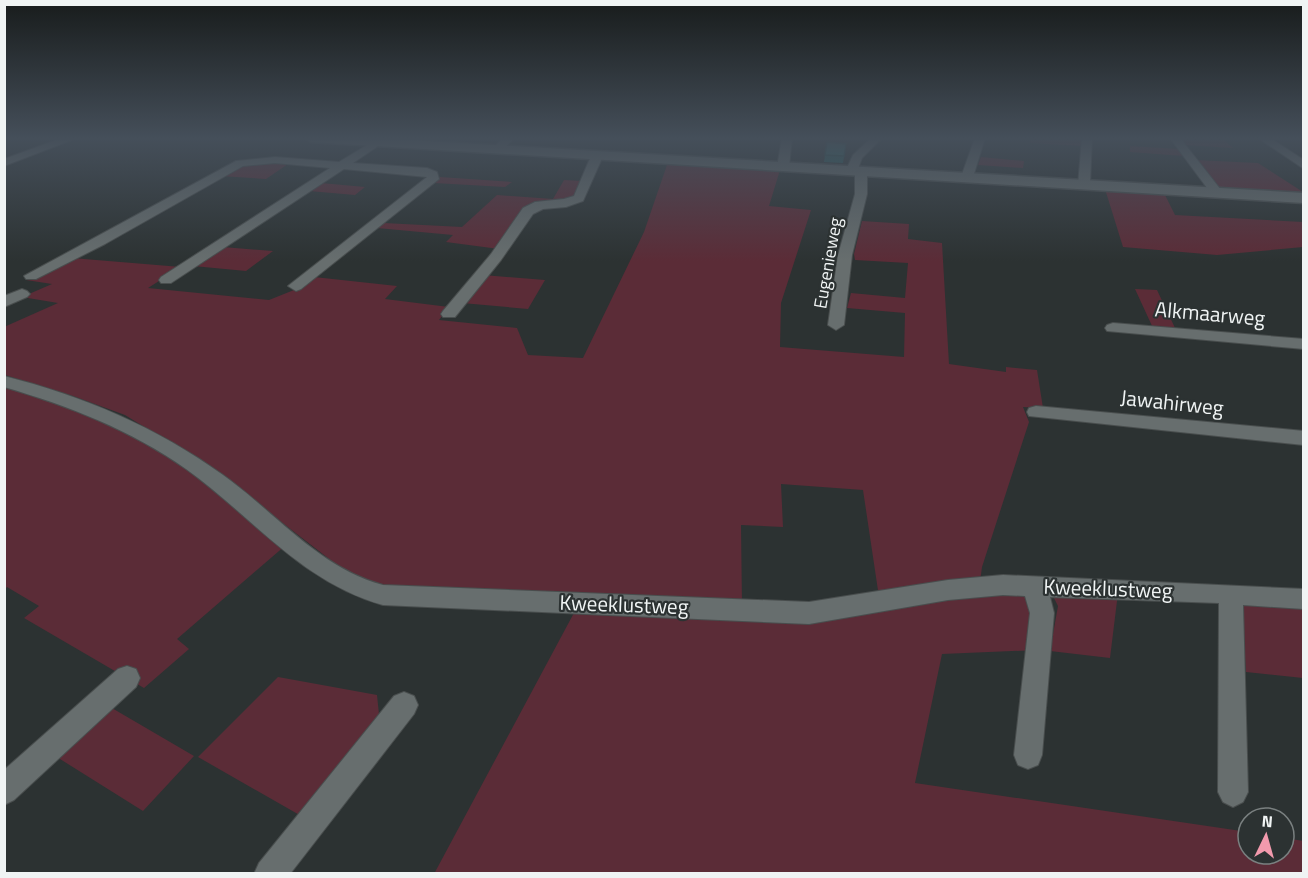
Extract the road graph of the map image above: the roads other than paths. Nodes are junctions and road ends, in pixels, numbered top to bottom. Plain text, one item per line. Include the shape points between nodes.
1 (211, 179) edge
2 (322, 179) edge
3 (433, 179) edge
4 (587, 179) edge
5 (858, 179) edge
6 (996, 179) edge
7 (1084, 179) edge
8 (1206, 179) edge
9 (1084, 185) junction
10 (1217, 193) junction
11 (1304, 198) edge
12 (31, 276) dead end
13 (166, 279) dead end
14 (296, 286) dead end
15 (22, 294) dead end
16 (4, 302) edge
17 (449, 314) dead end
18 (836, 325) dead end
19 (1113, 328) dead end
20 (1304, 344) edge
21 (4, 381) edge
22 (1036, 412) dead end
23 (1304, 438) edge
24 (1035, 587) junction
25 (1231, 594) junction
26 (1304, 599) edge
27 (127, 678) dead end
28 (404, 705) dead end
29 (1029, 755) dead end
30 (4, 790) edge
31 (1233, 792) dead end
32 (270, 873) edge

1 - 12 street
2 - 13 street
3 - 14 street
4 - 17 street via 579,198 528,211
5 - 18 street, Eugenieweg via 861,194 845,255
6 - 9 street
7 - 9 street
8 - 10 street
9 - 10 street
10 - 11 street
15 - 16 street
19 - 20 street, Alkmaarweg
21 - 24 street, Kweeklustweg via 108,414 154,437 218,482 313,560 349,584 383,595 809,613 948,590 1003,585
22 - 23 street, Jawahirweg
24 - 25 street, Kweeklustweg
24 - 29 street via 1042,613
25 - 26 street, Kweeklustweg
25 - 31 street
27 - 30 street
28 - 32 street

